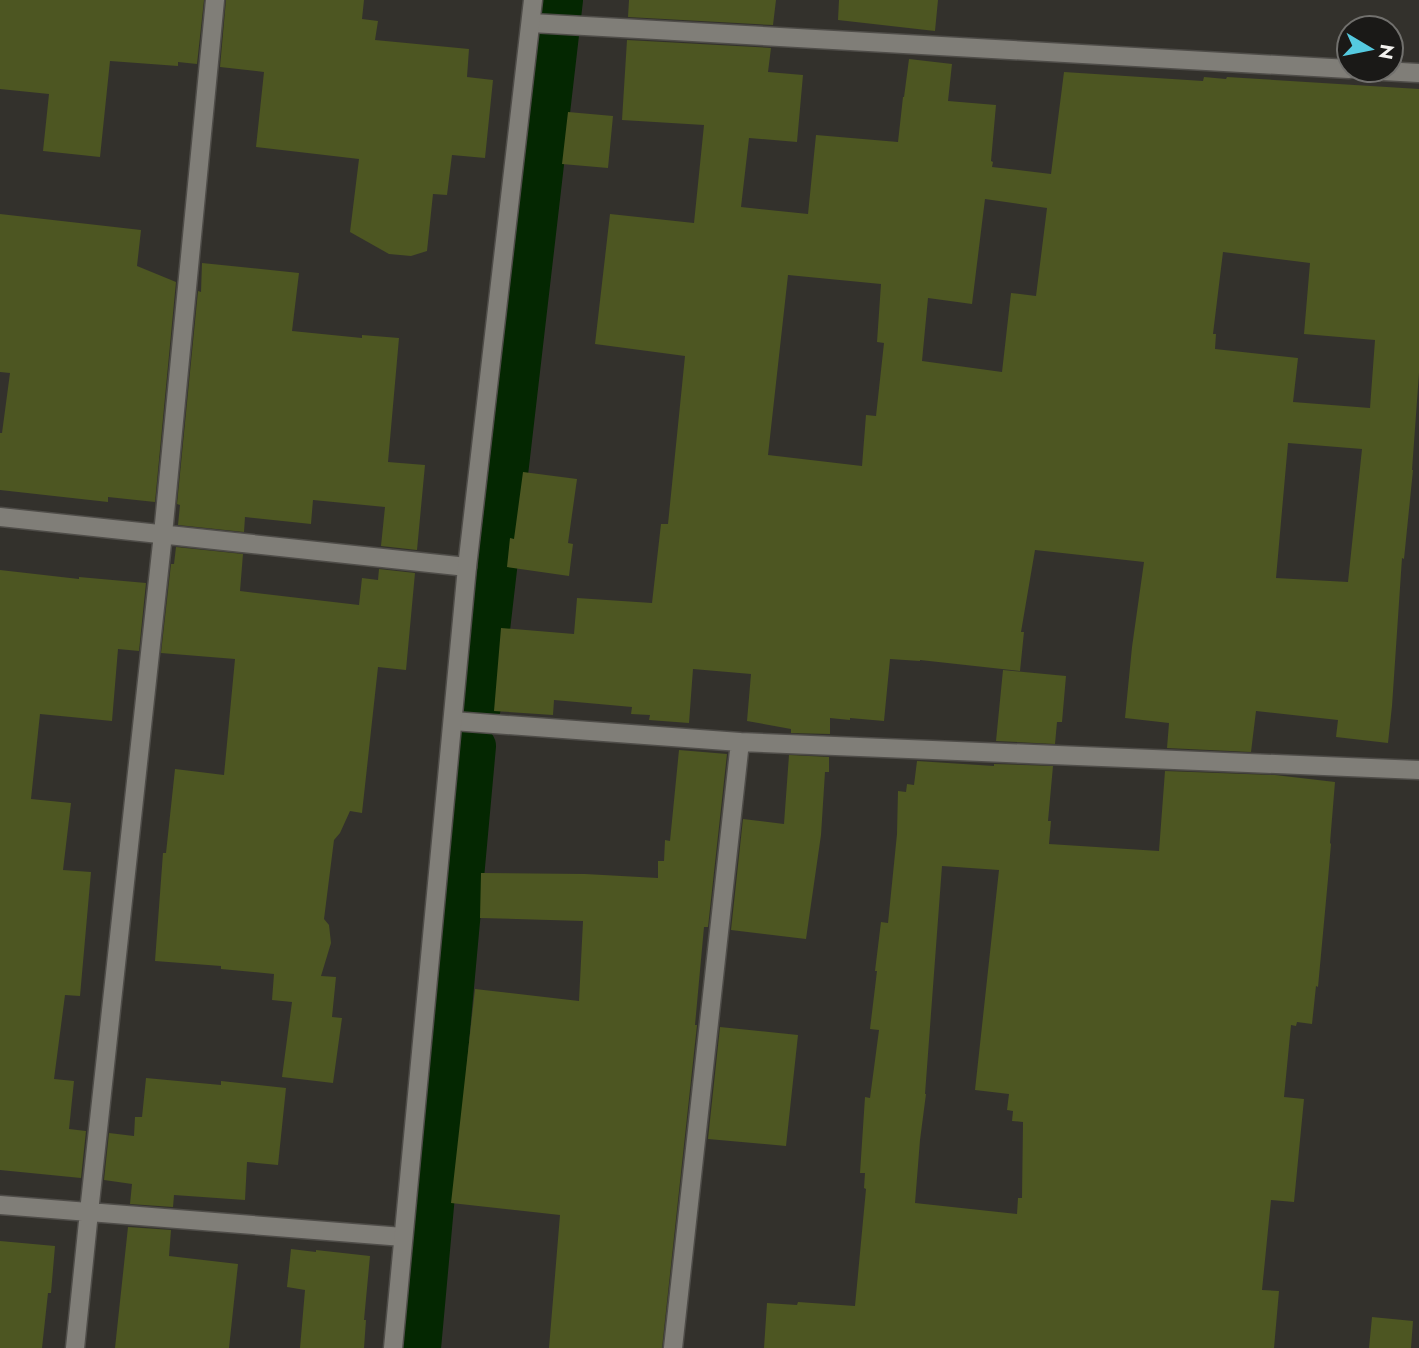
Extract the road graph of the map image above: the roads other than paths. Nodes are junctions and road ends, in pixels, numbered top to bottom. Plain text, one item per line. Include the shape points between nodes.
1 (215, 0) edge
2 (533, 0) edge
3 (531, 23) junction
4 (1335, 68) edge
5 (0, 517) edge
6 (163, 534) junction
7 (467, 567) junction
8 (453, 721) junction
9 (740, 742) junction
10 (1419, 770) edge
11 (0, 1205) edge
12 (89, 1212) junction
13 (403, 1237) junction
14 (75, 1348) edge
15 (393, 1348) edge
16 (673, 1348) edge

1 - 6 street
2 - 3 street
3 - 4 street
3 - 7 street
5 - 6 street
6 - 7 street
6 - 12 street
7 - 8 street
8 - 9 street
8 - 13 street
9 - 10 street
9 - 16 street
11 - 12 street
12 - 13 street
12 - 14 street
13 - 15 street

